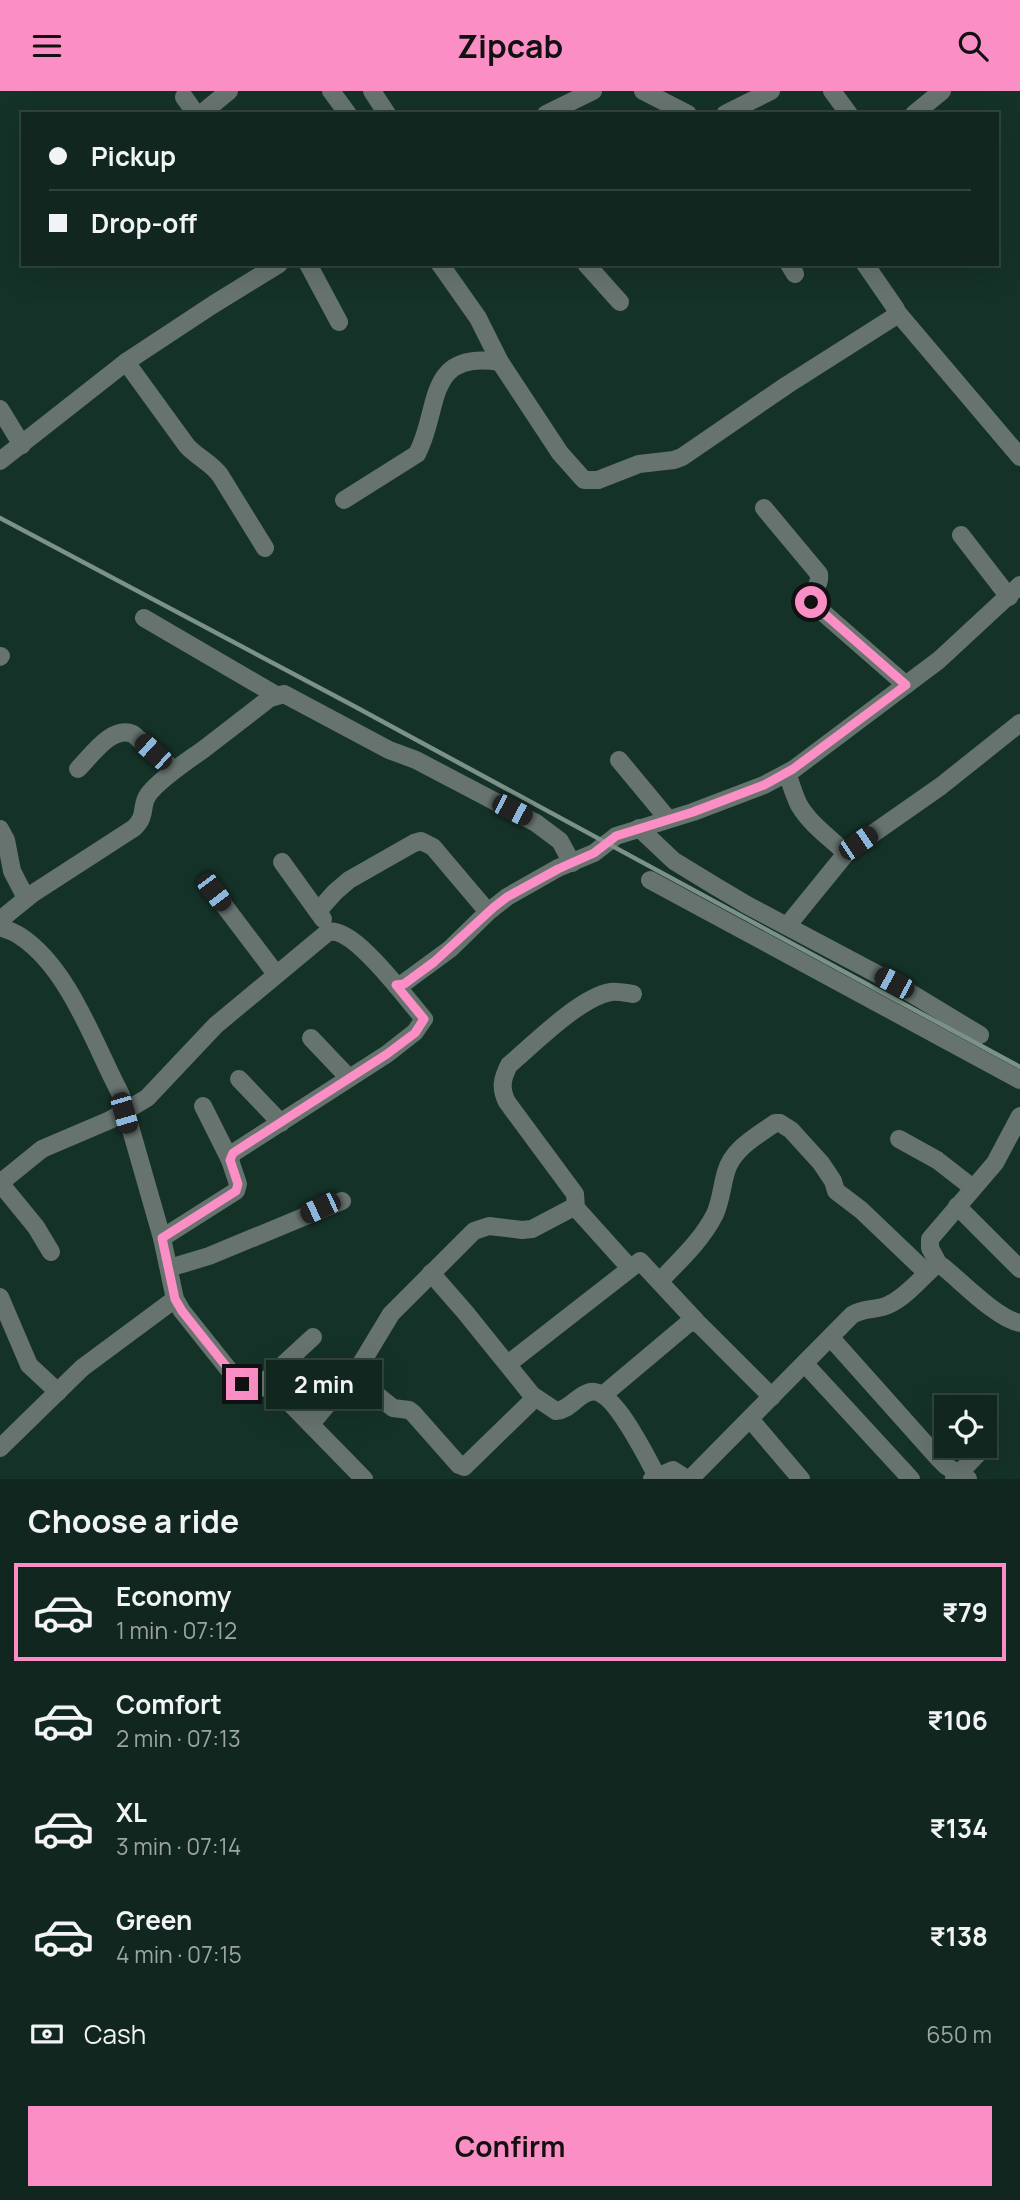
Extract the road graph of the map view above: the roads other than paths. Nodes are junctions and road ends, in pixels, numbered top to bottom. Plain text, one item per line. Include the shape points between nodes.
1 (229, 91) edge
2 (331, 91) edge
3 (372, 91) edge
4 (593, 91) edge
5 (643, 91) edge
6 (832, 91) edge
7 (766, 94) edge
8 (930, 94) edge
9 (184, 97) dead end
10 (196, 112) edge
11 (201, 112) edge
12 (347, 112) edge
13 (386, 112) edge
14 (550, 112) edge
15 (684, 112) edge
16 (729, 112) edge
17 (770, 112) edge
18 (848, 112) edge
19 (916, 112) edge
20 (276, 266) edge
21 (309, 266) edge
22 (441, 266) edge
23 (588, 266) edge
24 (866, 266) edge
25 (620, 302) dead end
26 (897, 312) junction
27 (339, 322) dead end
28 (127, 362) junction
29 (500, 362) junction
30 (0, 409) edge
31 (22, 445) junction
32 (1020, 457) edge
33 (0, 461) edge
34 (344, 501) dead end
35 (764, 508) dead end
36 (961, 535) dead end
37 (265, 548) dead end
38 (1014, 591) edge
39 (144, 618) dead end
40 (906, 685) junction
41 (276, 695) junction
42 (1020, 723) edge
43 (619, 760) dead end
44 (78, 769) dead end
45 (174, 770) junction
46 (787, 773) junction
47 (668, 820) junction
48 (639, 828) junction
49 (0, 829) edge
50 (846, 853) junction
51 (282, 862) dead end
52 (572, 863) junction
53 (650, 880) dead end
54 (214, 892) dead end
55 (26, 898) junction
56 (318, 911) junction
57 (488, 912) junction
58 (0, 920) edge
59 (787, 926) junction
60 (0, 927) edge
61 (331, 931) junction
62 (276, 974) junction
63 (396, 985) junction
64 (633, 994) dead end
65 (980, 1035) dead end
66 (311, 1038) dead end
67 (349, 1078) junction
68 (239, 1079) dead end
69 (1020, 1080) edge
70 (203, 1106) dead end
71 (124, 1113) junction
72 (281, 1123) junction
73 (1017, 1123) edge
74 (899, 1139) dead end
75 (230, 1160) junction
76 (0, 1183) edge
77 (973, 1188) junction
78 (342, 1201) dead end
79 (957, 1206) junction
80 (576, 1208) junction
81 (162, 1238) junction
82 (51, 1252) dead end
83 (169, 1268) junction
84 (630, 1268) junction
85 (933, 1269) junction
86 (1020, 1269) edge
87 (430, 1273) junction
88 (660, 1281) junction
89 (0, 1297) edge
90 (175, 1299) junction
91 (696, 1321) junction
92 (1020, 1323) edge
93 (313, 1337) dead end
94 (831, 1338) junction
95 (508, 1364) junction
96 (805, 1364) junction
97 (352, 1375) junction
98 (259, 1387) junction
99 (58, 1392) junction
100 (603, 1395) junction
101 (772, 1397) junction
102 (535, 1398) junction
103 (750, 1419) junction
104 (311, 1424) junction
105 (0, 1448) edge
106 (975, 1458) edge
107 (960, 1477) edge
108 (361, 1478) edge
109 (654, 1478) edge
110 (689, 1479) edge
111 (801, 1479) edge
112 (911, 1479) edge

1 - 11 street
2 - 12 street
3 - 13 street
4 - 14 street
5 - 15 street
6 - 18 street
7 - 16 street
7 - 17 street
8 - 19 street
9 - 10 street
20 - 28 street
21 - 27 street
22 - 29 street via 478,319
23 - 25 street
24 - 26 street
26 - 29 street via 682,457 639,464 592,481 584,480 567,463
26 - 32 street
28 - 31 street
28 - 37 street via 187,446 220,475
29 - 34 street via 473,360 450,370 433,401 417,454
30 - 31 street
31 - 33 street
35 - 40 street via 819,574 811,602
36 - 38 street
38 - 40 street
39 - 41 street
40 - 46 street
41 - 45 street
41 - 52 street via 284,694 536,823 560,841
42 - 50 street
43 - 47 street
44 - 45 street via 114,734 126,731
45 - 55 street via 148,793 140,823
46 - 47 street
46 - 50 street via 798,803 812,823
47 - 48 street
48 - 52 street via 616,836
48 - 59 street via 674,861
49 - 55 street via 12,871
50 - 59 street
51 - 56 street
52 - 57 street
53 - 69 street
54 - 62 street
55 - 58 street
56 - 57 street via 349,880 421,841 432,847
56 - 61 street
57 - 63 street via 434,962
59 - 65 street
60 - 71 street via 31,945 63,982 121,1095
61 - 62 street
61 - 63 street via 357,945
62 - 71 street via 207,1033 157,1089
63 - 67 street via 423,1023
64 - 80 street via 615,992 593,998 509,1065 501,1085 507,1102 575,1194
66 - 67 street
67 - 72 street
68 - 72 street
70 - 75 street
71 - 76 street via 42,1149
71 - 81 street
72 - 75 street via 233,1153
73 - 77 street via 995,1163
74 - 77 street
75 - 81 street via 236,1191
76 - 82 street
77 - 79 street
78 - 83 street
79 - 85 street via 930,1239
79 - 86 street
80 - 84 street
80 - 87 street via 532,1229 482,1227
81 - 83 street
83 - 90 street
84 - 88 street via 640,1261
84 - 95 street
85 - 88 street via 836,1191 821,1163 791,1130 775,1123 733,1157 706,1231
85 - 92 street
85 - 94 street via 888,1306 857,1312
87 - 95 street
87 - 97 street via 391,1314
88 - 91 street
89 - 99 street via 29,1365
90 - 98 street via 237,1380
90 - 99 street via 99,1354
91 - 100 street via 686,1324
91 - 101 street
93 - 98 street
94 - 96 street
94 - 107 street
95 - 102 street
96 - 101 street
96 - 112 street
97 - 102 street via 393,1409 413,1413 464,1467
97 - 104 street
98 - 104 street via 275,1390
99 - 105 street
100 - 102 street via 589,1392 561,1411
100 - 109 street via 623,1417
101 - 103 street
103 - 110 street
103 - 111 street
104 - 108 street
106 - 107 street
109 - 110 street via 673,1470

